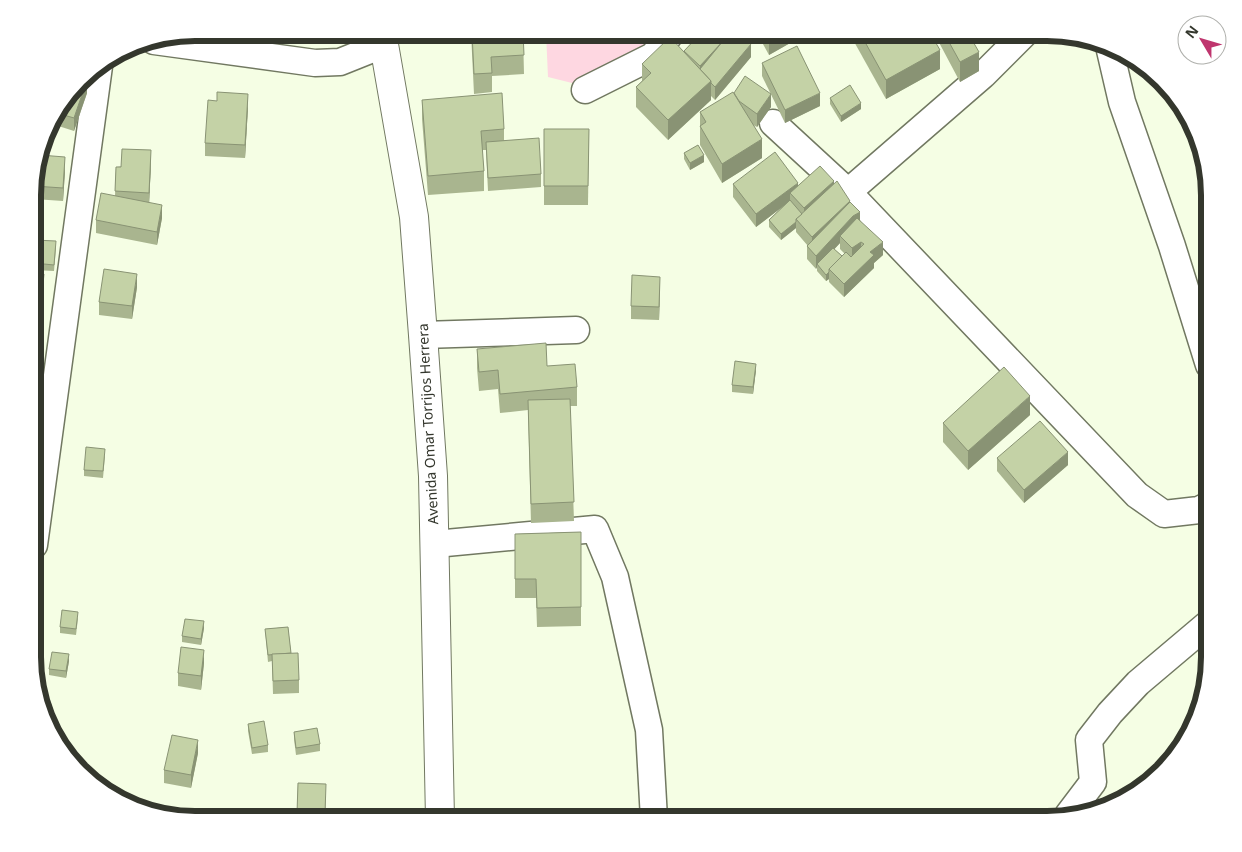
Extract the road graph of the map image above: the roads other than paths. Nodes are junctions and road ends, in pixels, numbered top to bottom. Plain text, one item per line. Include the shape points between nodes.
1 (378, 42) edge
2 (384, 42) edge
3 (664, 42) edge
4 (1016, 42) edge
5 (171, 43) edge
6 (1111, 56) edge
7 (99, 75) edge
8 (585, 90) dead end
9 (774, 123) dead end
10 (848, 192) junction
11 (576, 330) dead end
12 (423, 335) junction
13 (1200, 335) edge
14 (42, 490) edge
15 (1200, 510) edge
16 (435, 544) junction
17 (1200, 630) edge
18 (1073, 808) edge
19 (440, 810) edge
20 (654, 811) edge

1 - 5 street via 370,50 340,62 315,63
2 - 12 street, Avenida Omar Torrijos Herrera via 414,217
3 - 8 street via 653,56
4 - 10 street via 983,75
6 - 13 street via 1122,102
7 - 14 street
9 - 10 street
10 - 15 street via 1137,495 1164,514
11 - 12 street
12 - 16 street, Avenida Omar Torrijos Herrera
16 - 19 street, Avenida Omar Torrijos Herrera
16 - 20 street via 595,528 615,577 649,730
17 - 18 street via 1138,683 1089,740 1093,782

